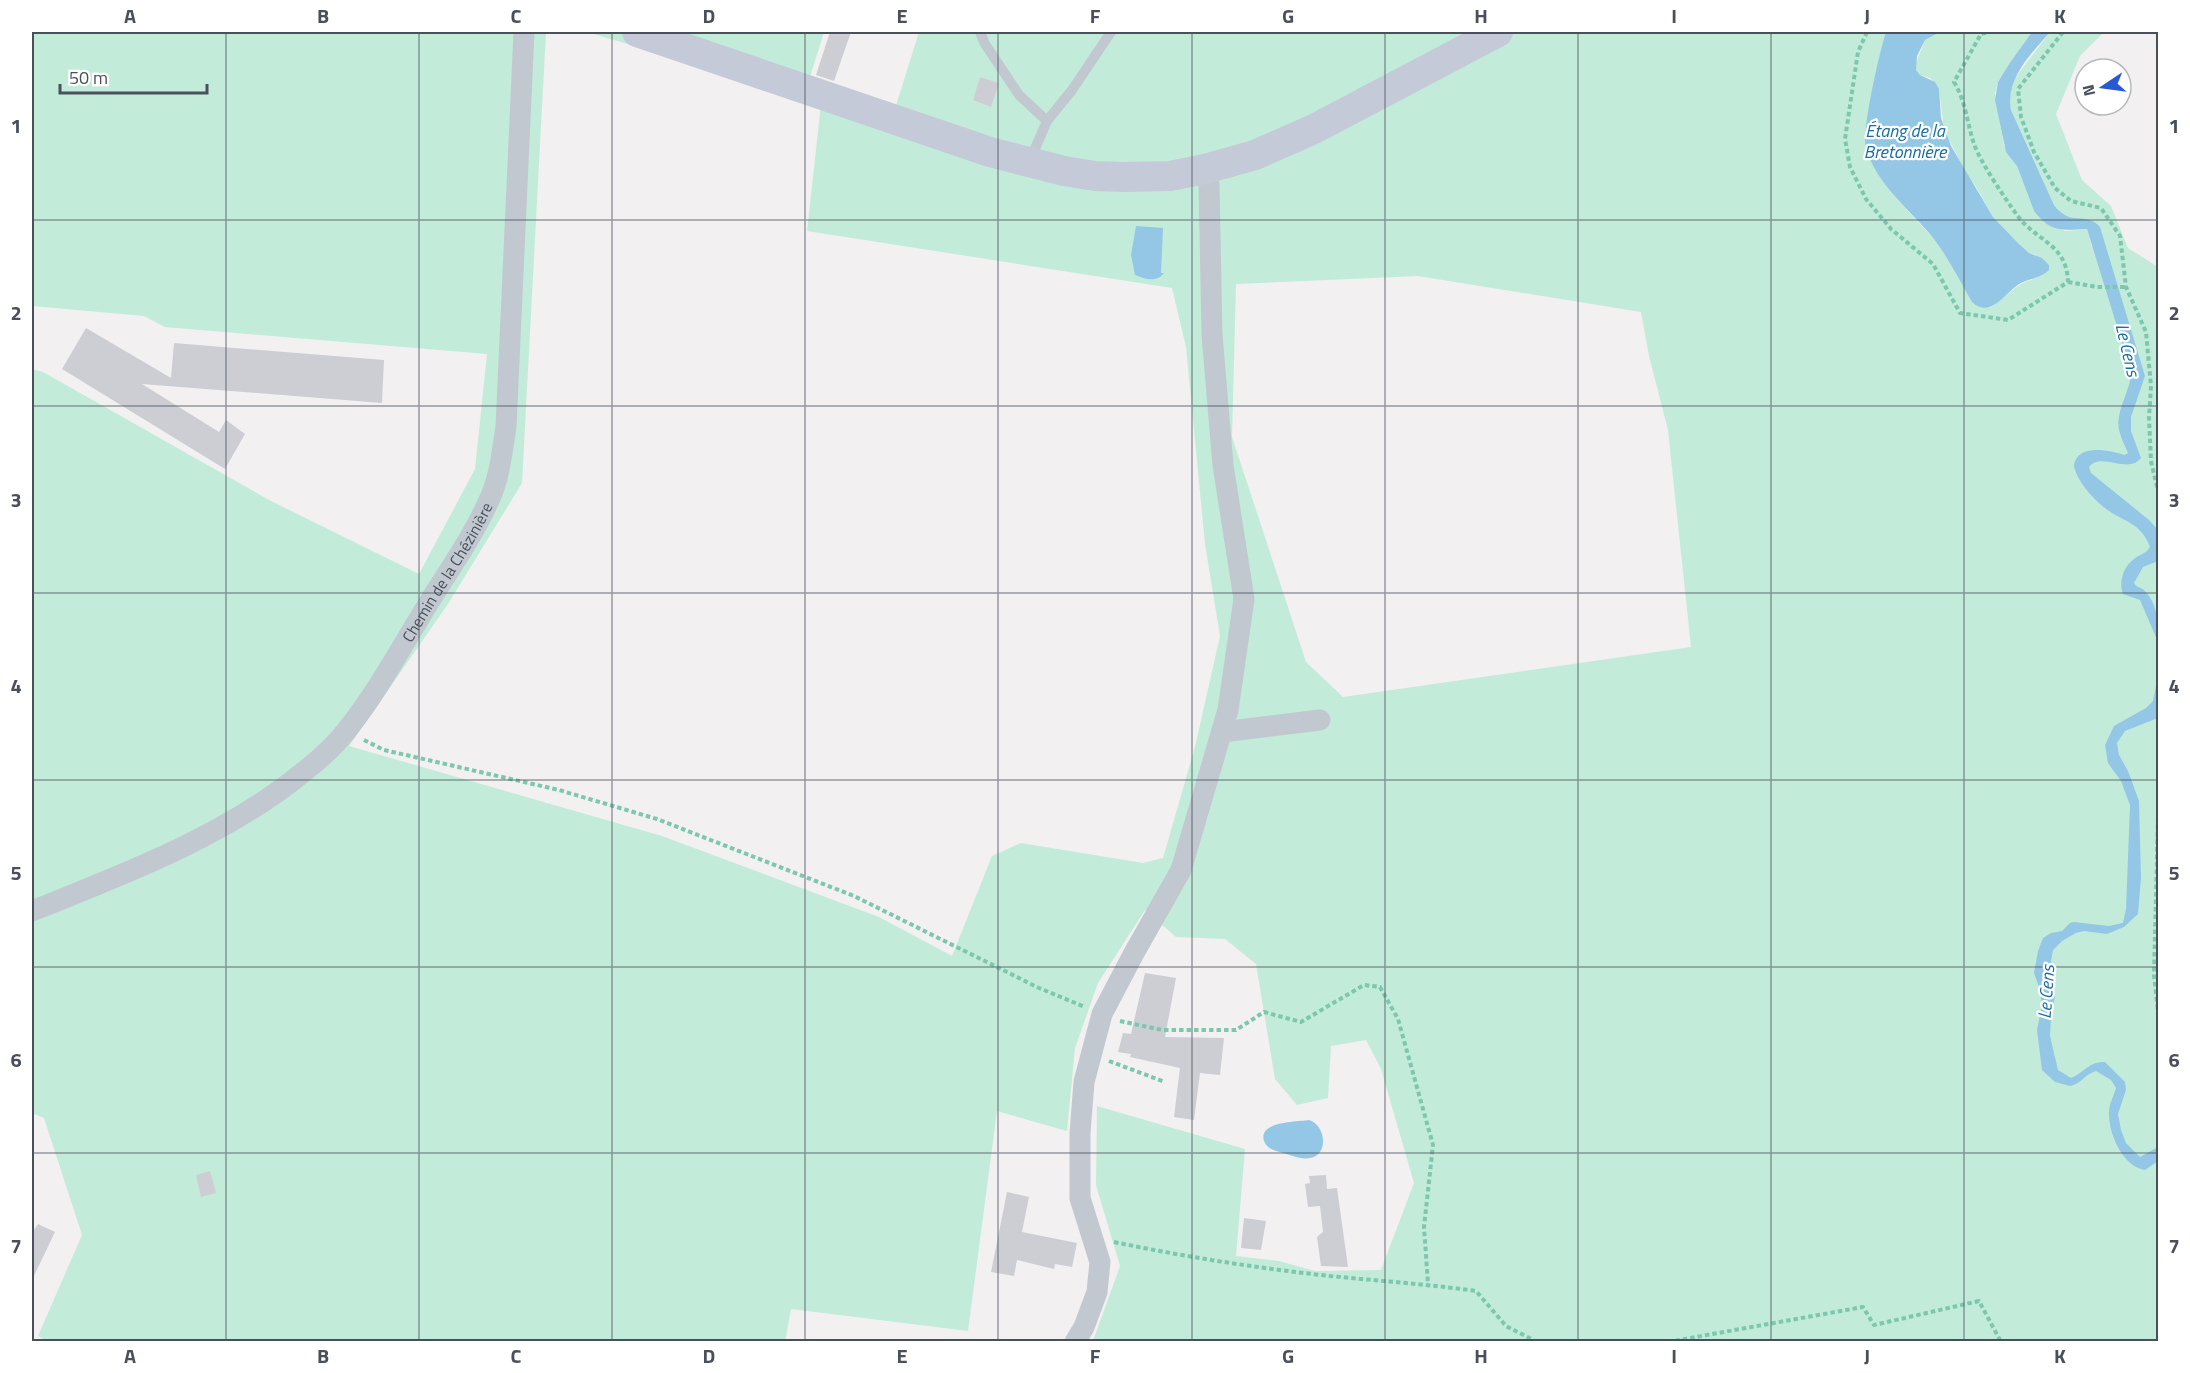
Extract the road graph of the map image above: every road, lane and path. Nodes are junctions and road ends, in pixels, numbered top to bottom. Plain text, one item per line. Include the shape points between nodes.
1 (524, 32) edge
2 (637, 32) edge
3 (980, 32) edge
4 (1112, 32) edge
5 (1498, 32) edge
6 (1868, 32) edge
7 (1991, 32) edge
8 (2063, 32) edge
9 (1047, 121) junction
10 (1029, 163) junction
11 (1205, 169) junction
12 (2068, 282) junction
13 (2126, 287) junction
14 (2158, 491) edge
15 (1320, 720) dead end
16 (347, 731) junction
17 (1222, 732) junction
18 (2158, 817) edge
19 (32, 911) edge
20 (2158, 1011) edge
21 (1102, 1014) junction
22 (1091, 1055) junction
23 (1165, 1082) dead end
24 (1093, 1238) junction
25 (1428, 1284) junction
26 (1075, 1341) edge
27 (1537, 1341) edge
28 (1668, 1341) edge
29 (2001, 1341) edge

1 - 16 street, Chemin de la Chézinière via 506,417 500,463 490,498 467,541
2 - 10 street
3 - 9 lane via 1019,95
4 - 9 lane
5 - 11 street via 1314,129 1255,155
6 - 12 path via 1858,52 1845,139 1850,167 1866,199 1891,229 1933,264 1960,313 2008,320
7 - 12 path via 1981,34 1954,82 1980,154 2019,218 2059,252
8 - 13 path via 2018,89 2021,117 2034,152 2055,188 2071,201 2102,208 2120,236
9 - 10 lane
10 - 11 street via 1095,176 1170,176
11 - 17 street via 1209,185 1212,335 1222,465 1244,599
12 - 13 path
13 - 14 path via 2146,332 2151,461
15 - 17 street
16 - 19 street, Chemin de la Chézinière via 284,788 221,828
16 - 21 path via 384,750 559,790 657,819 854,896 1039,988
17 - 21 street via 1181,870
18 - 20 path via 2154,975
21 - 22 street
21 - 25 path via 1162,1030 1236,1030 1263,1012 1300,1022 1364,985 1380,987 1398,1018 1432,1145 1424,1227
22 - 23 path
22 - 24 street via 1084,1082 1080,1198
24 - 25 path via 1193,1258
24 - 26 street via 1100,1262 1097,1292
25 - 27 path via 1476,1291 1506,1326
28 - 29 path via 1863,1307 1874,1325 1979,1301

